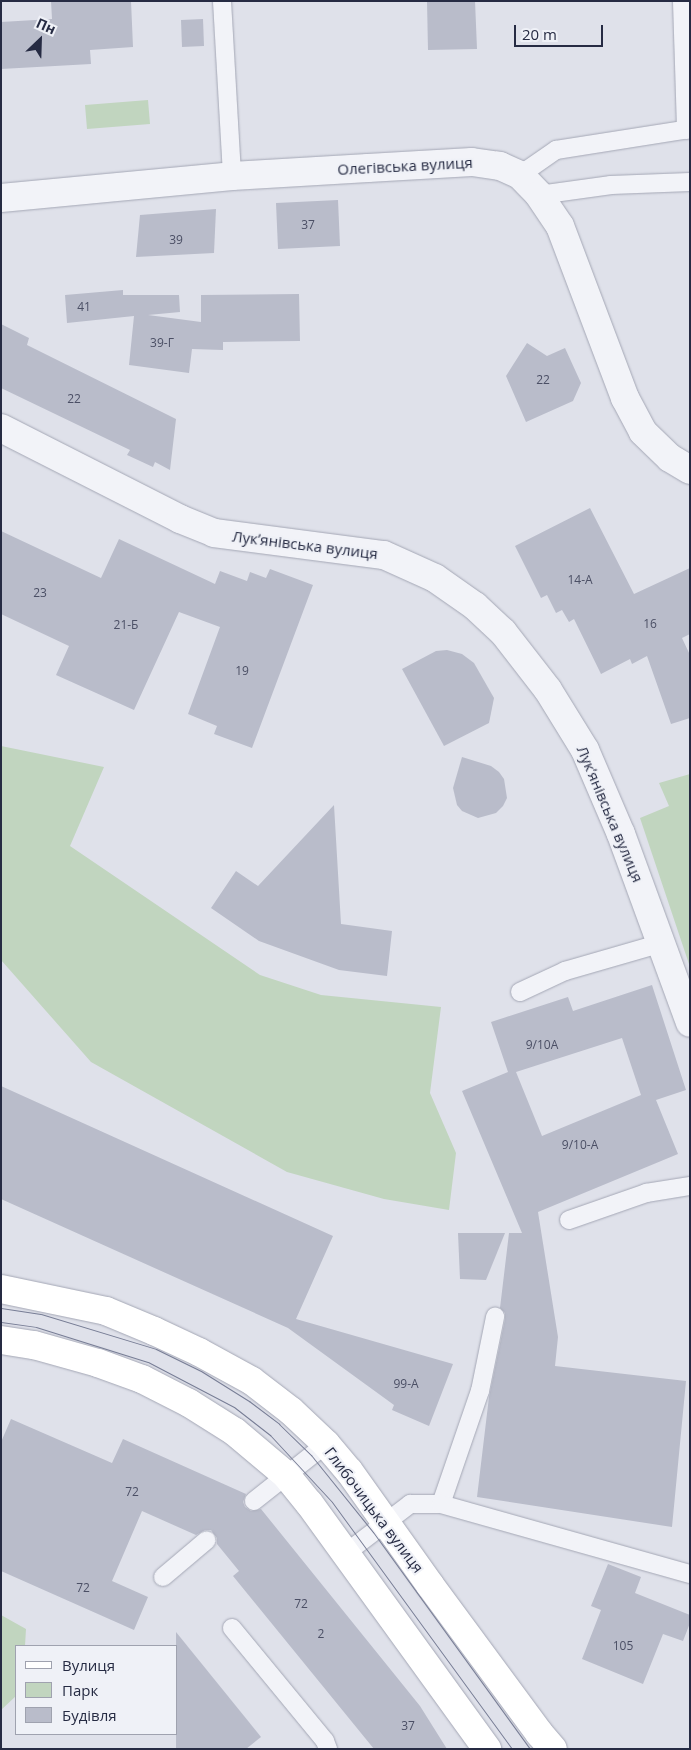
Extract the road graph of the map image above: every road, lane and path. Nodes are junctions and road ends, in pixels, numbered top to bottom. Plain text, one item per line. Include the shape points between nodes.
1 (222, 1) edge
2 (682, 1) edge
3 (688, 129) edge
4 (520, 175) junction
5 (232, 176) junction
6 (690, 182) edge
7 (539, 195) junction
8 (1, 198) edge
9 (1, 428) edge
10 (690, 470) edge
11 (662, 943) junction
12 (520, 992) dead end
13 (690, 1023) edge
14 (690, 1186) edge
15 (569, 1220) dead end
16 (1, 1289) edge
17 (495, 1318) dead end
18 (1, 1340) edge
19 (326, 1444) junction
20 (286, 1475) junction
21 (254, 1501) dead end
22 (442, 1504) junction
23 (386, 1523) junction
24 (207, 1540) dead end
25 (346, 1553) junction
26 (690, 1574) edge
27 (163, 1577) dead end
28 (232, 1628) dead end
29 (328, 1749) edge
30 (487, 1749) edge
31 (553, 1749) edge

1 - 5 lane
2 - 3 lane
3 - 4 lane via 556,150
4 - 5 street, Олегівська вулиця via 500,166 472,162
4 - 7 street, Олегівська вулиця
5 - 8 street, Олегівська вулиця
6 - 7 lane via 611,185
7 - 10 street, Олегівська вулиця via 560,226 625,398 643,432 670,458
9 - 11 street, Лукʼянівська вулиця via 214,533 384,555 435,578 475,606 502,632 548,690 585,750
11 - 12 lane via 564,971
11 - 13 street, Лукʼянівська вулиця
14 - 15 lane via 646,1193
16 - 19 main road, Глибочицька вулиця via 106,1311 199,1352 252,1381 291,1410
17 - 22 lane via 480,1391
18 - 20 main road via 34,1345 142,1379 189,1402 235,1432
19 - 20 lane
19 - 23 main road, Глибочицька вулиця
20 - 21 lane
20 - 25 main road
22 - 23 lane via 410,1504
22 - 26 lane
23 - 25 lane
23 - 31 main road, Глибочицька вулиця
24 - 27 lane
25 - 30 main road
28 - 29 lane via 325,1741

